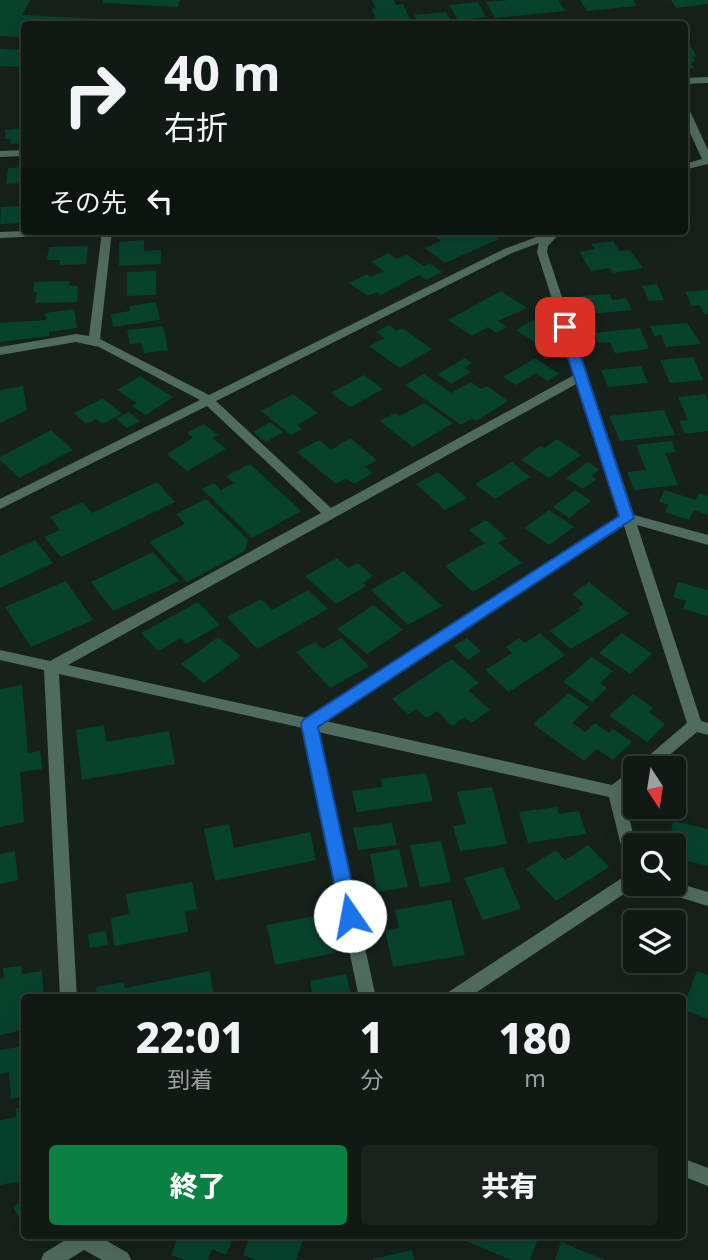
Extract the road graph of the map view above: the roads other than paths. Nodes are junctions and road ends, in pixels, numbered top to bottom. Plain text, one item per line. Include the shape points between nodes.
1 (708, 80) edge
2 (688, 81) edge
3 (688, 118) edge
4 (21, 153) edge
5 (0, 154) edge
6 (688, 166) edge
7 (21, 234) edge
8 (0, 235) edge
9 (107, 235) edge
10 (548, 235) edge
11 (553, 235) edge
12 (94, 340) junction
13 (0, 351) edge
14 (580, 377) junction
15 (208, 400) junction
16 (0, 504) edge
17 (330, 514) junction
18 (627, 518) junction
19 (708, 540) edge
20 (0, 655) edge
21 (51, 667) junction
22 (309, 724) junction
23 (701, 727) edge
24 (661, 756) edge
25 (623, 785) edge
26 (615, 792) junction
27 (625, 833) edge
28 (623, 884) edge
29 (686, 892) edge
30 (708, 899) edge
31 (69, 994) edge
32 (367, 994) edge
33 (459, 994) edge
34 (686, 1169) edge
35 (708, 1177) edge
36 (82, 1239) edge
37 (88, 1239) edge
38 (51, 1260) edge
39 (121, 1260) edge

1 - 2 street
3 - 6 street via 708,161
4 - 5 street
7 - 8 street
9 - 12 street
10 - 15 street
11 - 14 street via 542,245 542,252
12 - 13 street via 76,338
12 - 15 street
14 - 17 street
14 - 18 street
15 - 16 street
15 - 17 street
17 - 21 street
18 - 19 street
18 - 22 street
18 - 23 street
20 - 21 street
21 - 22 street
21 - 31 street
22 - 26 street
22 - 32 street
23 - 24 street
25 - 26 street
26 - 27 street
28 - 33 street
29 - 30 street
34 - 35 street
36 - 38 street
37 - 39 street

